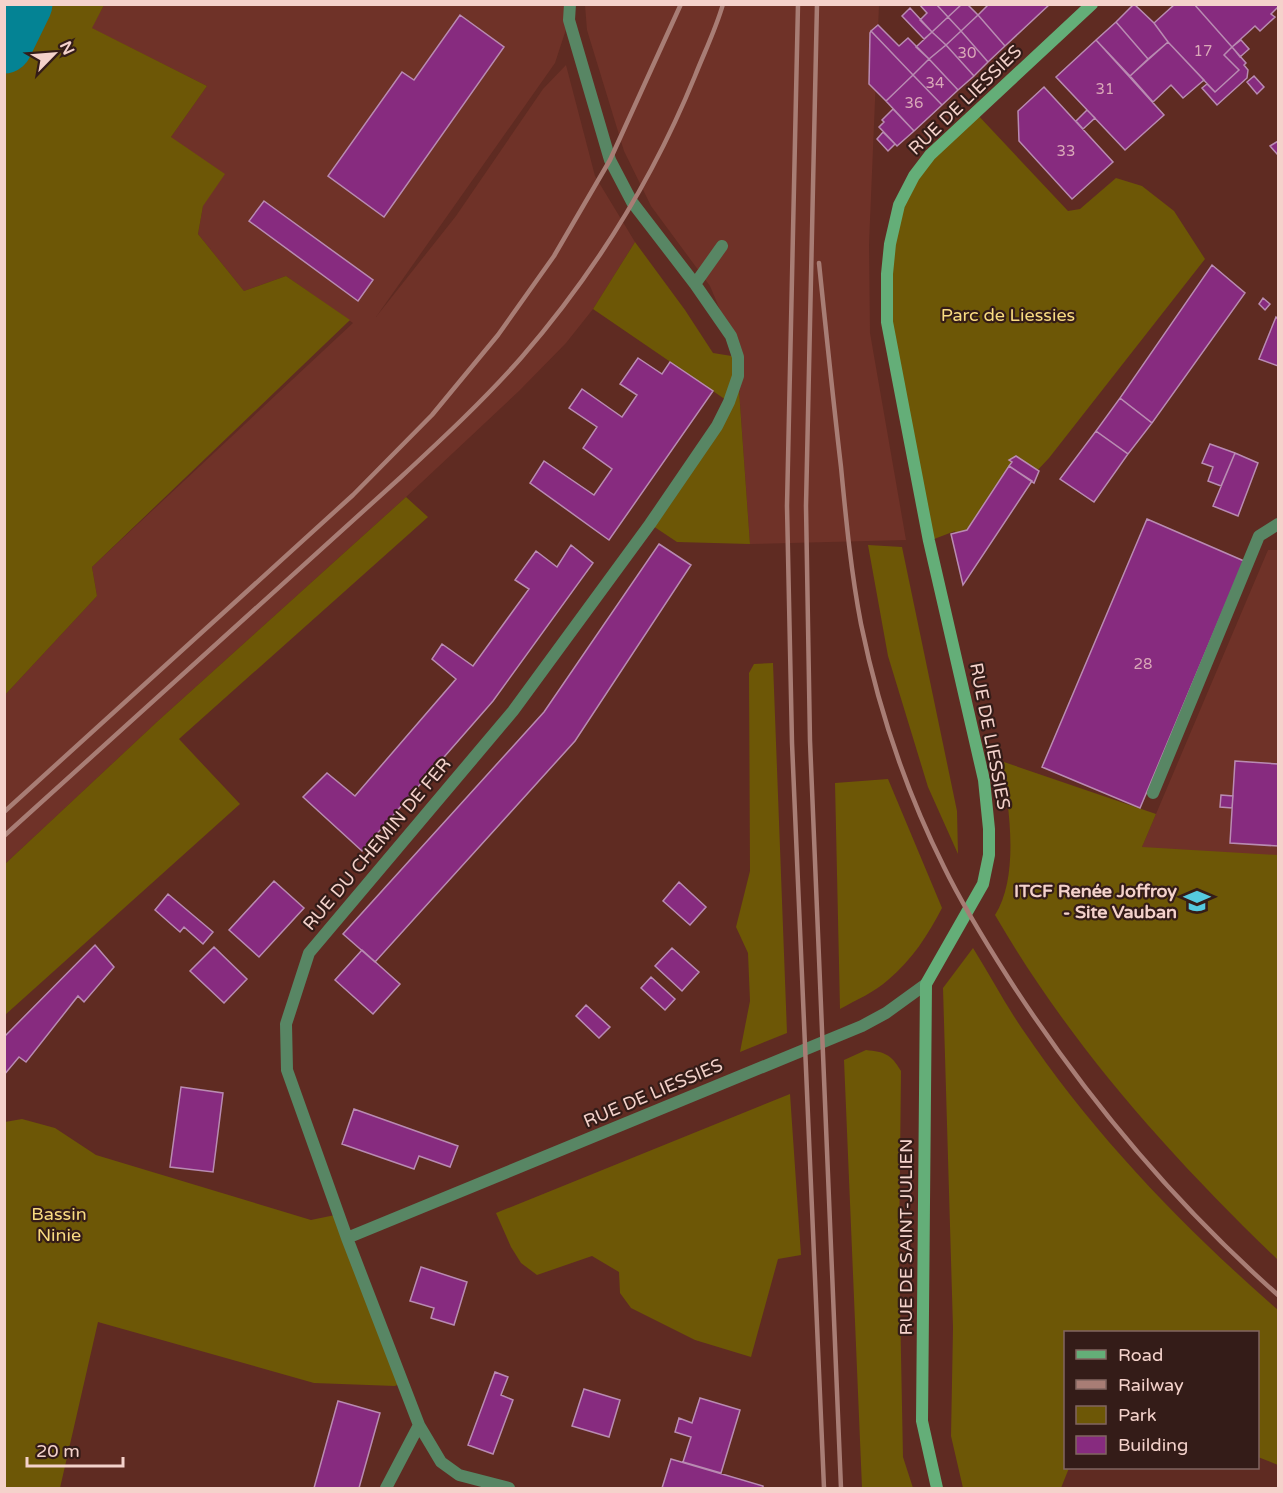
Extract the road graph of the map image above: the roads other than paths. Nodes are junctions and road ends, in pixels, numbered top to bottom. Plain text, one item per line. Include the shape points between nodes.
1 (570, 4) edge
2 (1092, 4) edge
3 (722, 246) dead end
4 (695, 284) junction
5 (1278, 524) edge
6 (1154, 793) dead end
7 (926, 984) junction
8 (347, 1238) junction
9 (419, 1425) junction
10 (386, 1488) edge
11 (509, 1488) edge
12 (937, 1488) edge

1 - 4 street, RUE DU CHEMIN DE FER via 569,20 610,160 632,202
2 - 7 street, RUE DE LIESSIES via 930,155 899,205 890,244 887,322 929,541 984,780 989,829 983,884
3 - 4 street
4 - 8 street, RUE DU CHEMIN DE FER via 731,336 738,357 738,376 717,426 651,524 513,711 309,953 286,1024 287,1070
5 - 6 street via 1259,536
7 - 8 street, RUE DE LIESSIES via 862,1026
7 - 12 street, RUE DE SAINT-JULIEN via 922,1421
8 - 9 street, RUE DU CHEMIN DE FER
9 - 10 street
9 - 11 street, RUE DU CHEMIN DE FER via 441,1462 459,1474

